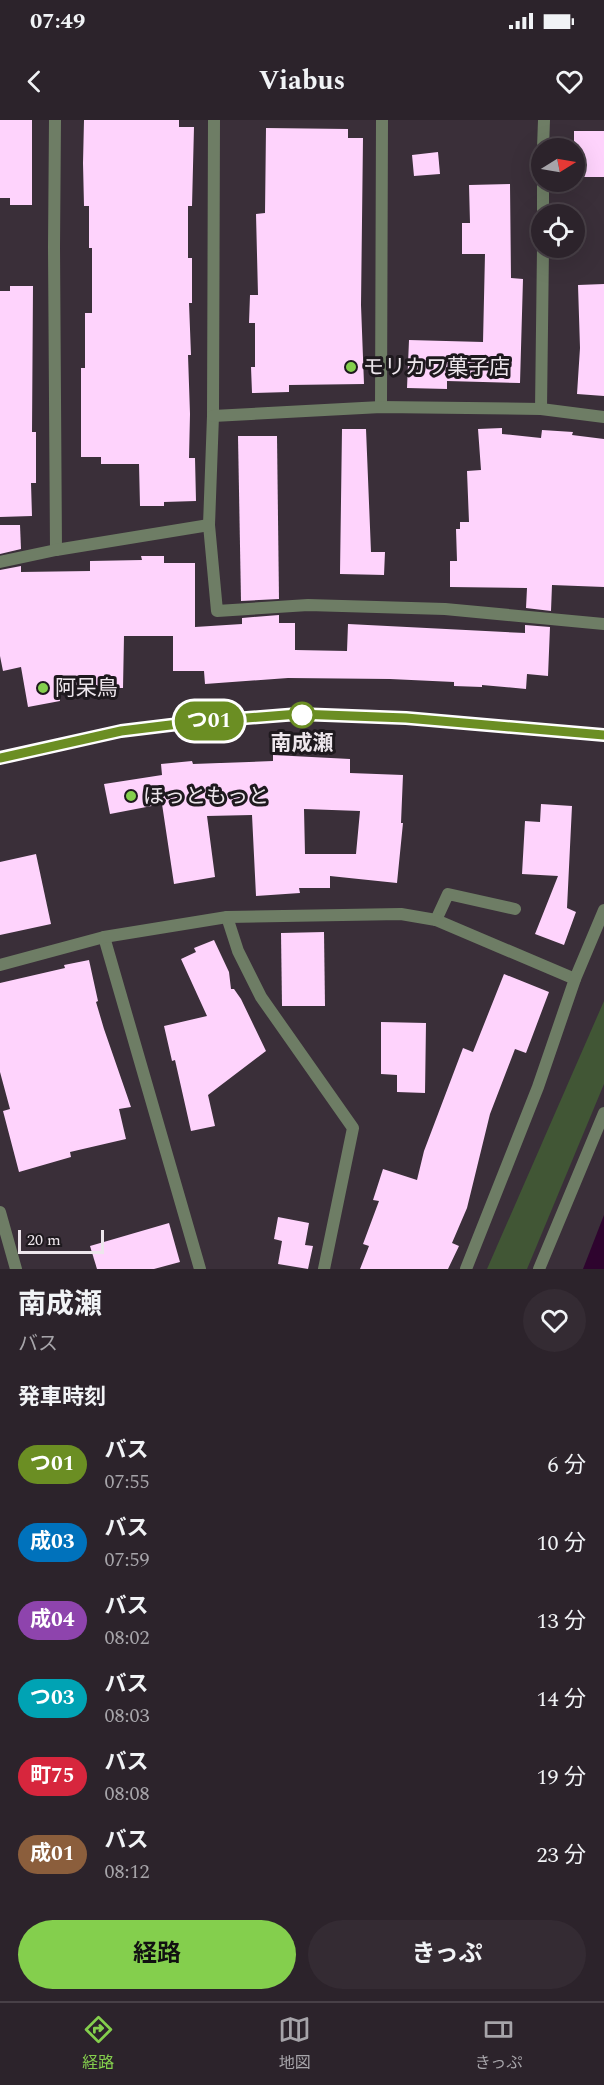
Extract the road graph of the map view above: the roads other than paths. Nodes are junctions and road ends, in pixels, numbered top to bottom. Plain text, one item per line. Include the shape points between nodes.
1 (55, 120) edge
2 (214, 120) edge
3 (382, 120) edge
4 (544, 120) edge
5 (543, 138) edge
6 (543, 258) edge
7 (381, 407) junction
8 (541, 409) junction
9 (213, 416) junction
10 (604, 417) edge
11 (209, 525) junction
12 (56, 550) junction
13 (0, 562) edge
14 (604, 624) edge
15 (604, 735) edge
16 (0, 758) edge
17 (515, 909) dead end
18 (604, 910) edge
19 (228, 917) junction
20 (436, 920) junction
21 (104, 937) junction
22 (0, 965) edge
23 (575, 979) junction
24 (604, 1113) edge
25 (0, 1212) edge
26 (16, 1269) edge
27 (200, 1269) edge
28 (324, 1269) edge
29 (466, 1269) edge
30 (539, 1269) edge

1 - 12 street
2 - 9 street
3 - 7 street
4 - 5 street
6 - 8 street
7 - 8 street
7 - 9 street
8 - 10 street
9 - 11 street
11 - 12 street
11 - 14 street via 217,611 308,605 445,609
12 - 13 street
15 - 16 street via 406,718 298,714 121,731
17 - 20 street via 448,894
18 - 23 street
19 - 20 street via 401,914
19 - 21 street
19 - 28 street via 238,951 261,997 353,1128
20 - 23 street
21 - 22 street
21 - 27 street
23 - 29 street via 538,1087
24 - 30 street
25 - 26 street

